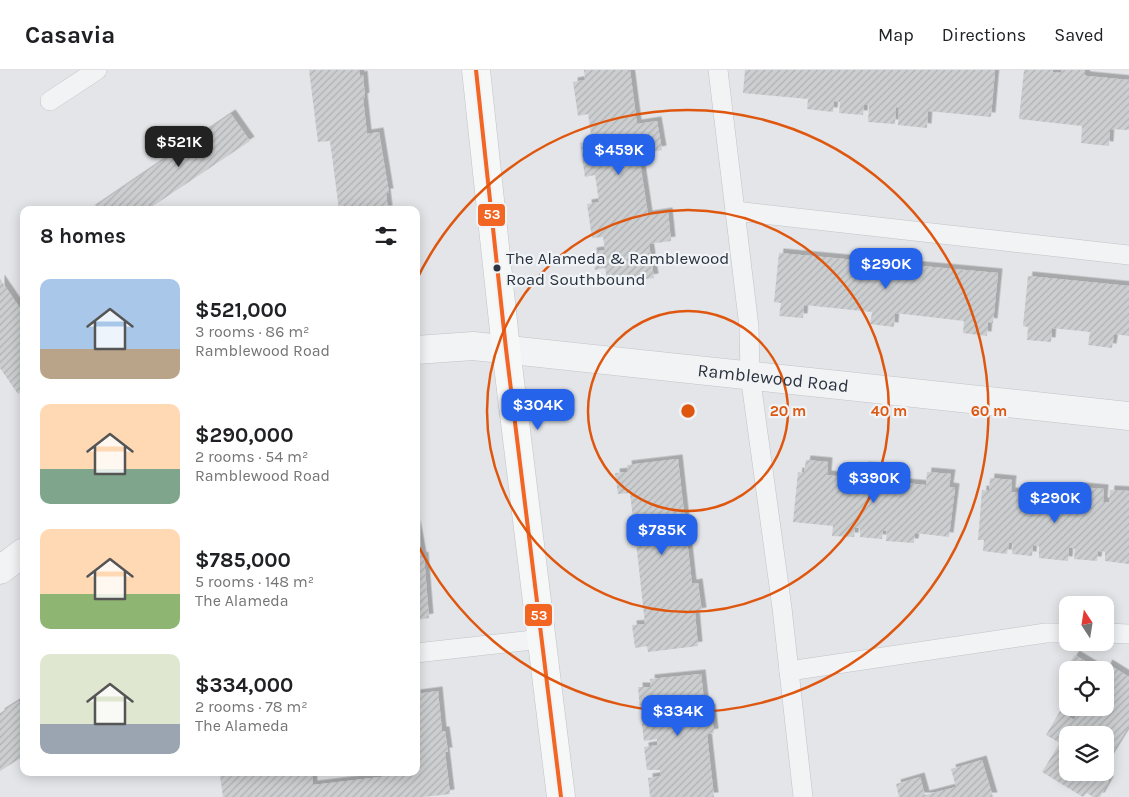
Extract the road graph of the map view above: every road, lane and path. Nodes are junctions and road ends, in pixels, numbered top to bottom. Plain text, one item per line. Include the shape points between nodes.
1 (97, 70) edge
2 (476, 70) edge
3 (718, 70) edge
4 (50, 101) dead end
5 (735, 211) junction
6 (1129, 255) edge
7 (506, 349) junction
8 (420, 350) edge
9 (750, 375) junction
10 (1129, 416) edge
11 (20, 555) edge
12 (0, 570) edge
13 (1059, 633) edge
14 (1114, 634) edge
15 (1129, 634) edge
16 (542, 640) junction
17 (420, 653) edge
18 (789, 671) junction
19 (561, 797) edge
20 (803, 797) edge

1 - 4 lane
2 - 7 main road
3 - 5 lane
5 - 6 lane
5 - 9 lane via 750,327
7 - 8 street, Ramblewood Road via 473,346
7 - 9 street, Ramblewood Road
7 - 16 main road
9 - 10 street, Ramblewood Road
9 - 18 lane
11 - 12 street
13 - 18 lane
14 - 15 lane
16 - 17 lane
16 - 19 main road
18 - 20 lane

